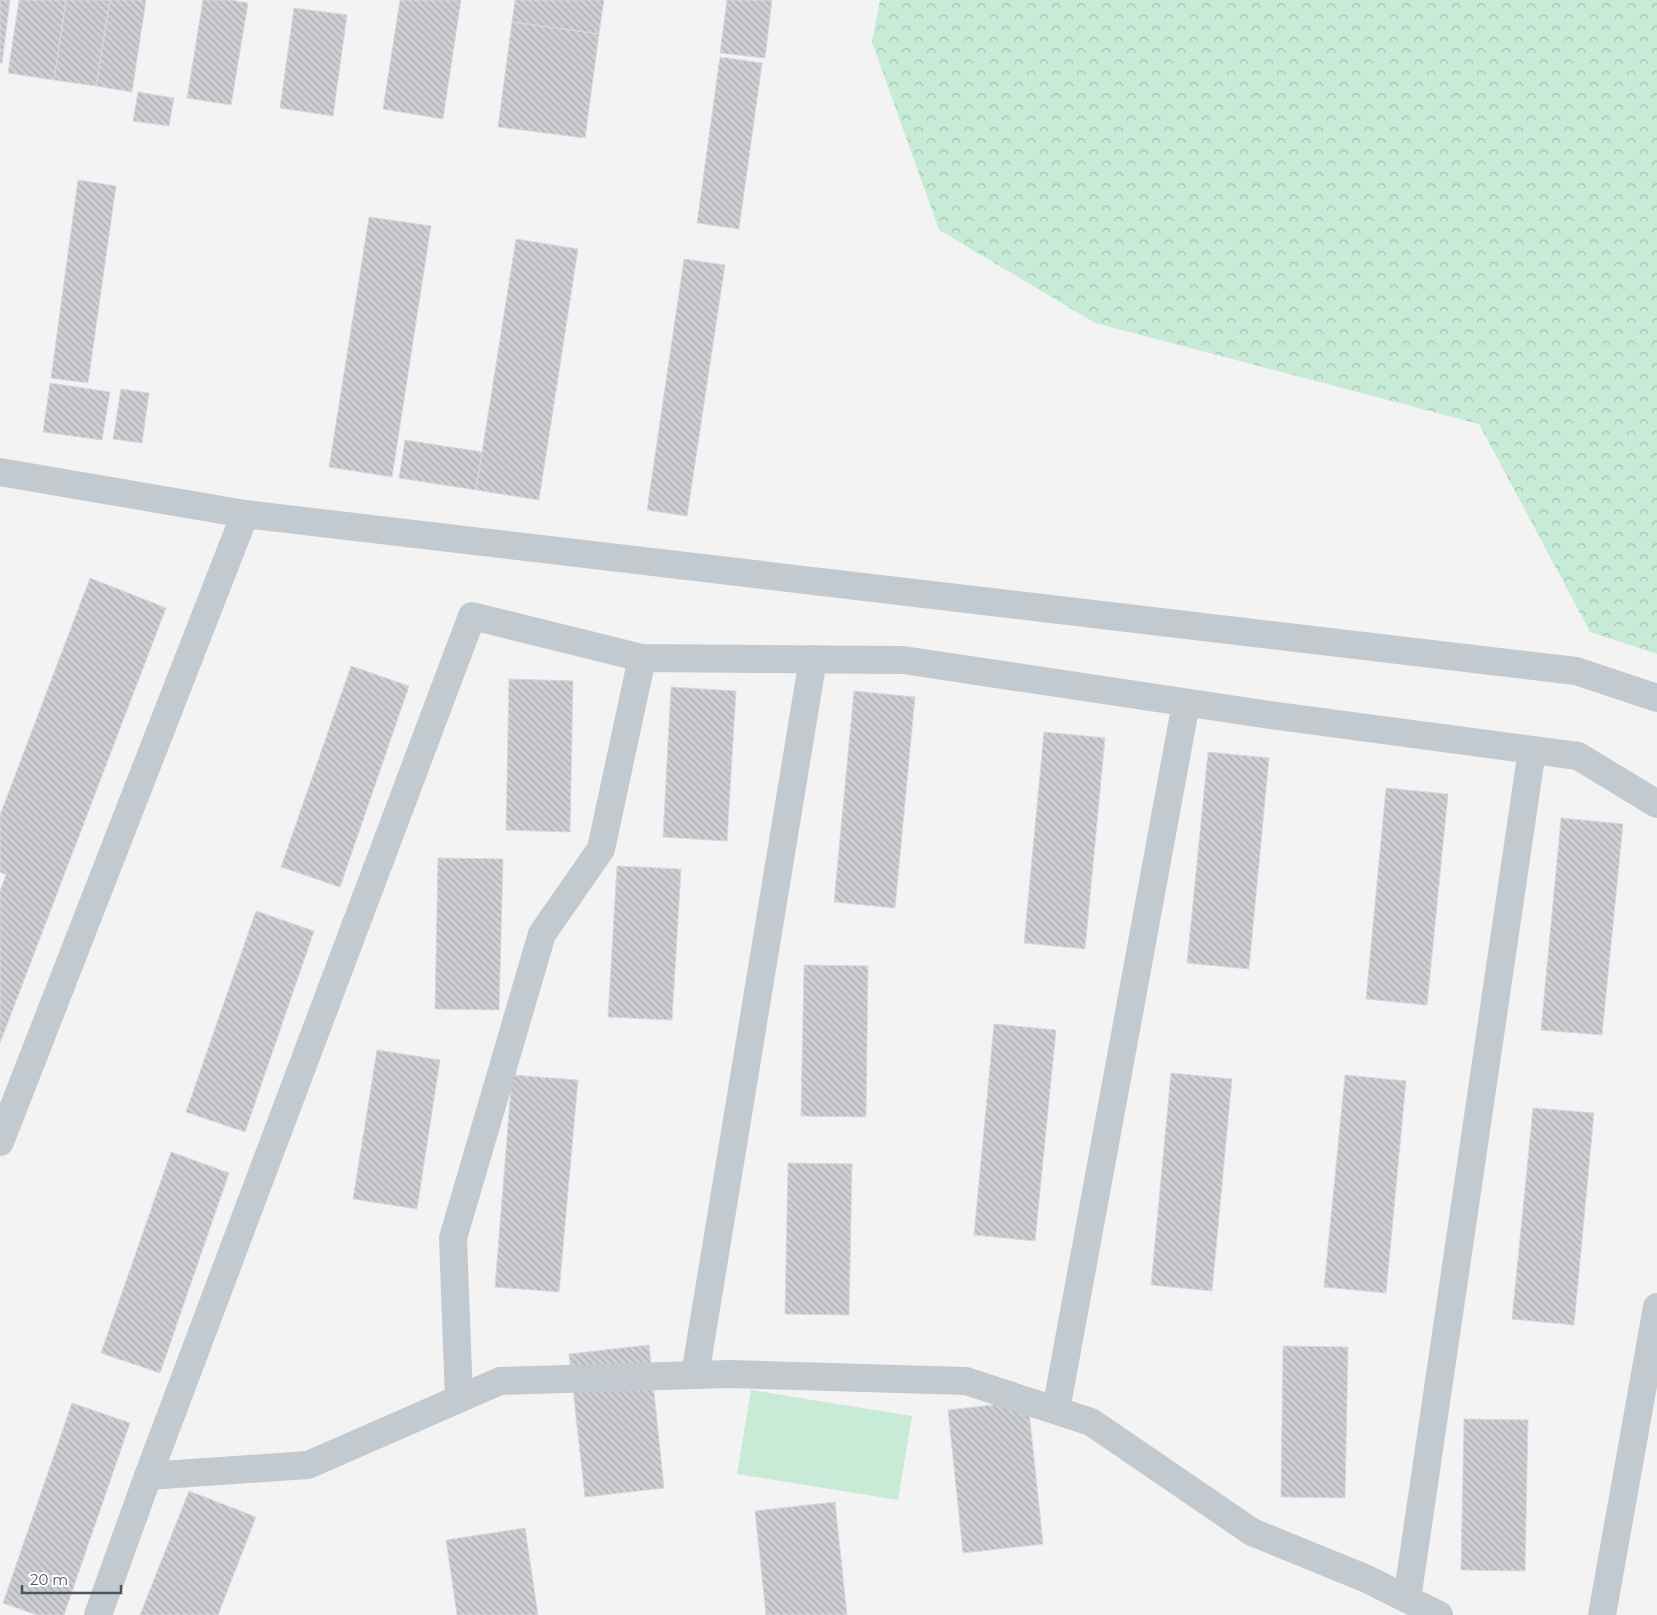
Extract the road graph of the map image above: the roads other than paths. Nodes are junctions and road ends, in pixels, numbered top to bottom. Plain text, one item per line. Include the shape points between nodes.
1 (0, 472) edge
2 (245, 514) junction
3 (642, 658) junction
4 (813, 659) junction
5 (1657, 698) edge
6 (1186, 703) junction
7 (1532, 750) junction
8 (1657, 804) edge
9 (0, 1142) edge
10 (1657, 1307) edge
11 (695, 1375) junction
12 (459, 1399) junction
13 (1056, 1410) junction
14 (148, 1476) junction
15 (1407, 1599) junction
16 (98, 1615) edge
17 (1440, 1615) edge
18 (1602, 1615) edge

1 - 2 street
2 - 5 street via 1576,671
2 - 9 street
3 - 4 street
3 - 12 street via 601,849 542,934 453,1238
3 - 14 street via 472,616
4 - 6 street via 903,660
4 - 11 street
6 - 7 street
6 - 13 street
7 - 8 street via 1578,756
7 - 15 street
10 - 18 street
11 - 12 street via 500,1381
11 - 13 street via 966,1381
12 - 14 street via 308,1465
13 - 15 street via 1091,1422 1252,1532
14 - 16 street
15 - 17 street

